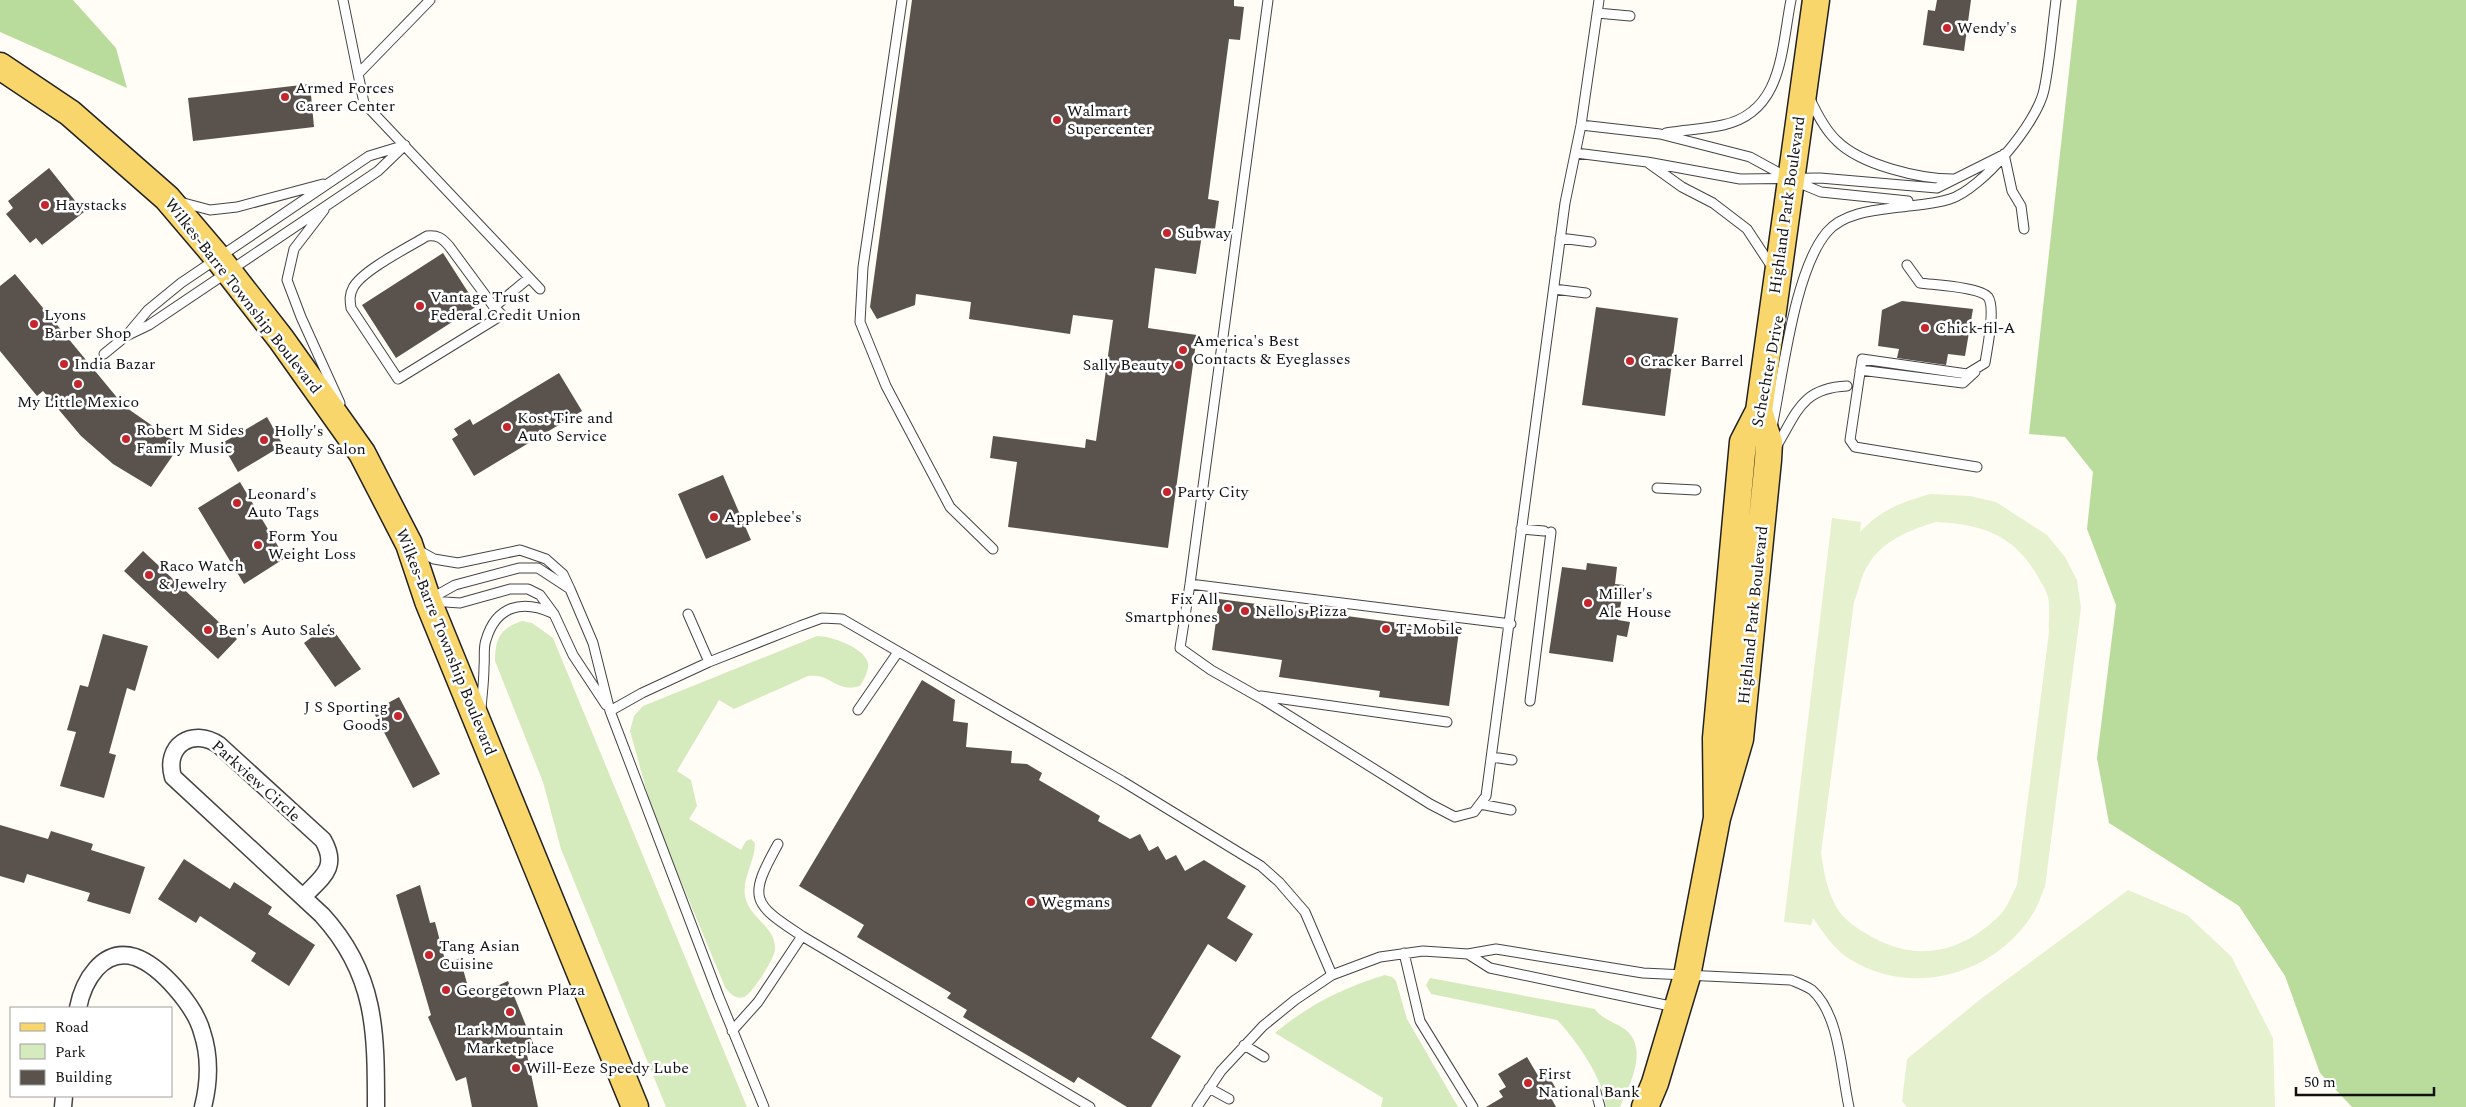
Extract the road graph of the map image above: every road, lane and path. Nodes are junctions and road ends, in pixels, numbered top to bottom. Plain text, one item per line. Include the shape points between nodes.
1 (343, 0) edge
2 (430, 0) edge
3 (902, 0) edge
4 (1268, 0) edge
5 (1599, 0) edge
6 (1791, 0) edge
7 (1816, 0) edge
8 (2056, 0) edge
9 (1598, 13) junction
10 (1630, 16) dead end
11 (0, 66) edge
12 (358, 74) junction
13 (1804, 83) junction
14 (1582, 125) junction
15 (1660, 134) junction
16 (405, 145) junction
17 (1576, 153) junction
18 (2004, 154) junction
19 (1647, 162) junction
20 (1958, 179) junction
21 (1792, 180) junction
22 (330, 182) junction
23 (167, 198) junction
24 (1951, 199) junction
25 (326, 206) junction
26 (2024, 229) dead end
27 (1560, 238) junction
28 (1591, 242) dead end
29 (223, 265) junction
30 (1907, 265) dead end
31 (1778, 277) junction
32 (529, 278) junction
33 (540, 289) dead end
34 (1554, 289) junction
35 (1586, 292) dead end
36 (494, 306) junction
37 (126, 336) junction
38 (104, 354) dead end
39 (1846, 386) dead end
40 (1759, 411) junction
41 (1769, 451) junction
42 (362, 453) junction
43 (1977, 467) dead end
44 (1657, 488) dead end
45 (1696, 490) dead end
46 (1522, 529) junction
47 (409, 544) junction
48 (993, 549) dead end
49 (1190, 584) junction
50 (570, 589) junction
51 (428, 600) junction
52 (554, 614) junction
53 (688, 614) dead end
54 (1511, 624) junction
55 (898, 652) junction
56 (709, 662) junction
57 (1256, 695) junction
58 (1530, 701) dead end
59 (858, 710) dead end
60 (610, 711) junction
61 (1447, 722) dead end
62 (480, 727) junction
63 (1492, 757) junction
64 (1512, 760) dead end
65 (1480, 804) junction
66 (1511, 810) dead end
67 (1718, 818) junction
68 (778, 844) dead end
69 (304, 898) junction
70 (802, 936) junction
71 (1404, 953) junction
72 (1468, 954) junction
73 (1332, 975) junction
74 (1687, 976) junction
75 (78, 1007) edge
76 (1677, 1007) junction
77 (732, 1030) junction
78 (1244, 1045) junction
79 (1264, 1057) dead end
80 (1209, 1088) junction
81 (1596, 1092) dead end
82 (1229, 1099) dead end
83 (203, 1107) edge
84 (376, 1107) edge
85 (635, 1107) edge
86 (764, 1107) edge
87 (1090, 1107) edge
88 (1197, 1107) edge
89 (1473, 1107) edge
90 (1600, 1107) edge
91 (1645, 1107) edge
92 (1849, 1107) edge

1 - 12 lane
2 - 12 lane
3 - 48 lane via 863,267 860,322 886,386 950,507
4 - 49 lane
5 - 9 lane
6 - 15 lane via 1773,89 1763,103 1750,115 1724,125
7 - 13 main road, Highland Park Boulevard
8 - 18 lane, Schechter Drive via 2044,92 2025,128
9 - 10 lane
9 - 14 lane
11 - 23 main road, Wilkes-Barre Township Boulevard via 70,114
12 - 16 lane via 364,103
13 - 20 lane via 1817,115 1837,142 1866,159 1903,172 1938,179
13 - 21 main road, Highland Park Boulevard
14 - 15 lane
14 - 17 lane
15 - 21 lane via 1750,157
16 - 22 lane via 370,156
16 - 25 lane via 378,171
16 - 32 lane
17 - 19 lane
17 - 27 lane
18 - 20 lane, Schechter Drive
18 - 24 lane, Schechter Drive via 1980,182
18 - 26 lane via 2012,190 2021,206
19 - 21 lane via 1740,179
19 - 31 lane via 1682,187 1713,203 1747,229
20 - 21 lane, Schechter Drive via 1937,188 1820,178
21 - 24 lane, Schechter Drive via 1821,192 1898,202
21 - 31 main road, Highland Park Boulevard
22 - 23 lane via 236,208 210,210
22 - 29 lane
23 - 29 main road, Wilkes-Barre Township Boulevard
24 - 41 lane, Schechter Drive via 1874,210 1842,221 1828,231 1801,285
25 - 29 lane
25 - 42 lane via 294,249 287,280
27 - 28 lane
27 - 34 lane
29 - 37 lane via 149,325
29 - 37 lane via 181,283 148,310
29 - 42 main road, Wilkes-Barre Township Boulevard via 286,346
30 - 43 lane via 1920,283 1980,291 1988,298 1992,310 1985,363 1967,374 1862,360 1850,440 1855,448
31 - 40 main road, Highland Park Boulevard
32 - 33 lane
32 - 36 lane
34 - 35 lane
34 - 46 lane
36 - 36 lane via 502,315 398,379 351,308 350,296 361,277 427,236 434,236 449,246
37 - 38 lane
39 - 41 lane via 1820,390 1804,399
40 - 41 main road, Highland Park Boulevard
40 - 67 main road, Highland Park Boulevard via 1743,442 1716,738
41 - 67 main road, Highland Park Boulevard via 1740,739
42 - 47 main road, Wilkes-Barre Township Boulevard
44 - 45 lane
46 - 54 lane
46 - 58 lane via 1547,532
47 - 50 lane via 434,559 458,563 520,550 546,559 563,574
47 - 51 main road, Wilkes-Barre Township Boulevard
49 - 54 lane
49 - 57 lane via 1180,648
50 - 51 lane via 538,568 519,568 455,585
50 - 60 lane via 593,643
51 - 52 lane via 460,603 510,589 528,589 540,595
51 - 62 main road, Wilkes-Barre Township Boulevard
52 - 60 lane via 573,655
52 - 62 lane via 527,605 509,608 494,621 485,641
53 - 56 lane
54 - 63 lane
55 - 56 lane via 842,619 822,618
55 - 59 lane
55 - 73 lane via 1122,781 1260,866 1279,882 1304,912
56 - 60 lane via 642,692
57 - 61 lane
57 - 65 lane via 1455,817 1474,812
60 - 77 lane
62 - 85 main road, Wilkes-Barre Township Boulevard
63 - 64 lane
63 - 65 lane via 1486,796
65 - 66 lane
67 - 74 main road, Highland Park Boulevard
68 - 70 lane via 759,883 758,896 770,915
69 - 69 street, Parkview Circle via 173,777 172,755 187,739 198,736 219,745 323,840 331,860 326,872
69 - 84 street, Parkview Circle via 339,933 361,973 375,1035
70 - 77 lane via 758,1002
70 - 87 lane
71 - 72 lane
71 - 73 lane via 1380,957
71 - 89 lane via 1420,1020
72 - 74 lane via 1496,949 1643,973
72 - 76 lane via 1490,968
73 - 78 lane via 1295,1000
74 - 76 main road, Highland Park Boulevard
74 - 92 lane via 1791,980 1812,990 1826,1008 1834,1029
75 - 83 street via 81,992 90,975 104,962 119,956 135,957 168,981 184,996 202,1032 208,1074
76 - 91 main road, Highland Park Boulevard
77 - 86 lane
78 - 79 lane
78 - 80 lane
80 - 82 lane
80 - 88 lane
81 - 90 lane

